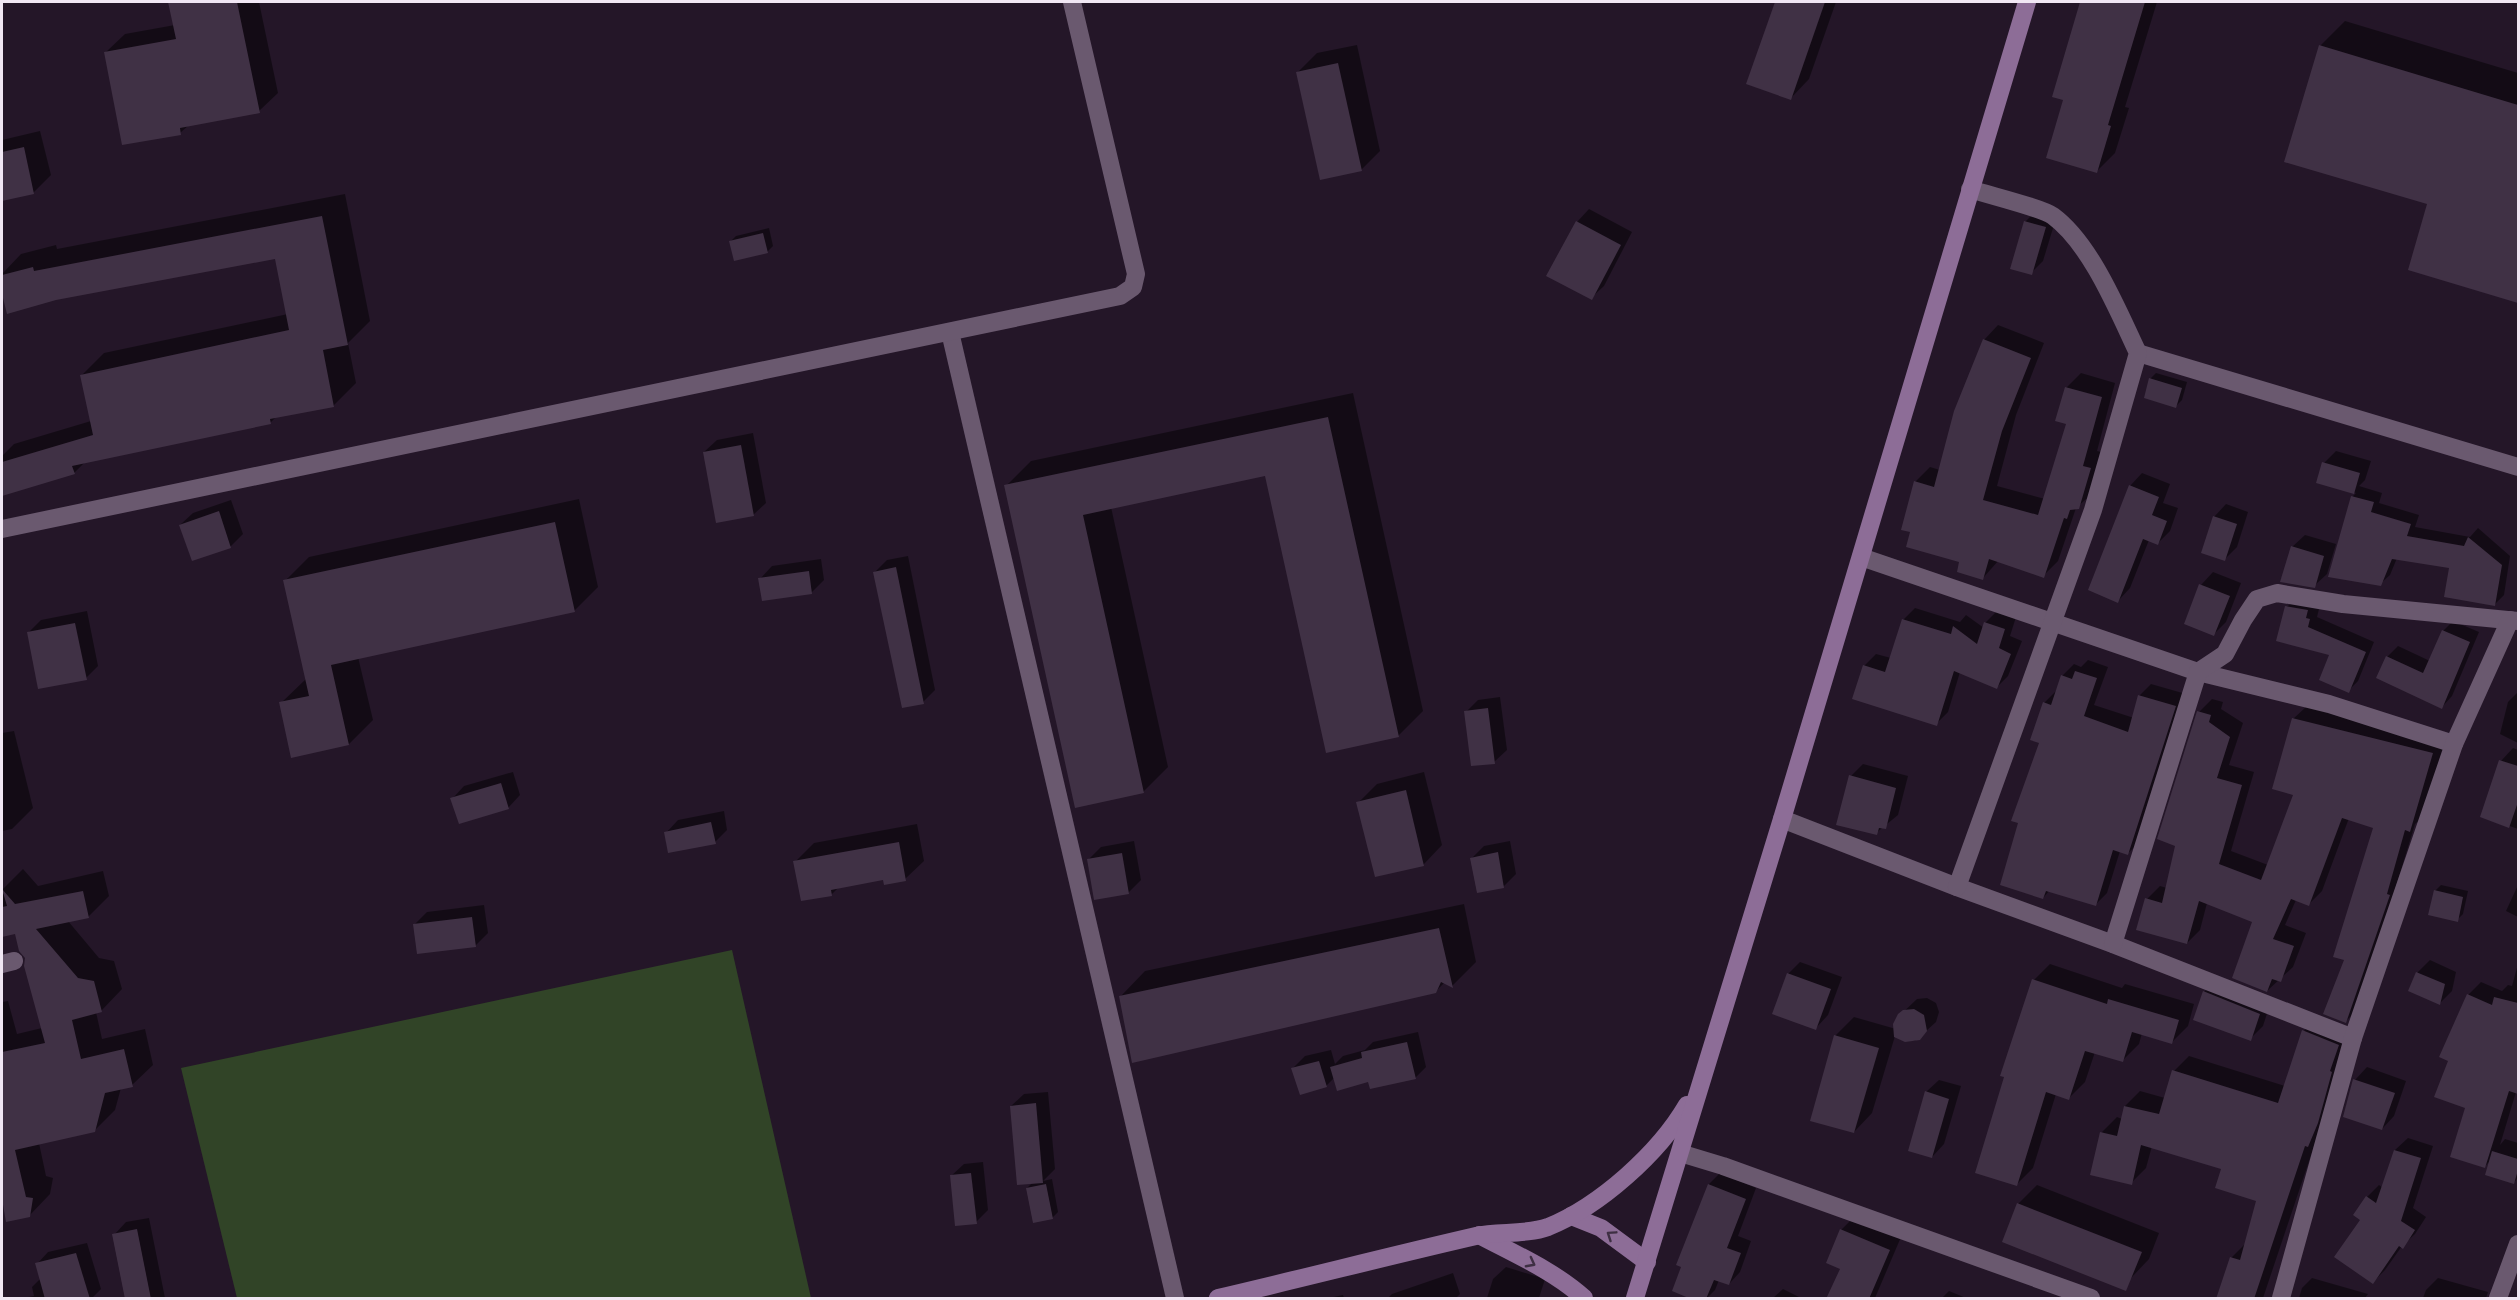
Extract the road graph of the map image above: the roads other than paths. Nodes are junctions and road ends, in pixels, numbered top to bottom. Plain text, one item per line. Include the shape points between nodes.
1 (1072, 2) edge
2 (2027, 2) edge
3 (1970, 189) junction
4 (950, 332) junction
5 (2138, 353) junction
6 (2518, 467) edge
7 (2, 529) edge
8 (1861, 557) junction
9 (2514, 620) edge
10 (2053, 623) junction
11 (2198, 672) junction
12 (2454, 744) junction
13 (1782, 819) junction
14 (1957, 887) junction
15 (2113, 944) junction
16 (2353, 1038) junction
17 (1702, 1078) junction
18 (1680, 1154) junction
19 (1571, 1216) junction
20 (1479, 1235) junction
21 (2518, 1250) edge
22 (1647, 1262) junction
23 (1175, 1299) edge
24 (1218, 1299) edge
25 (1584, 1299) edge
26 (1635, 1299) edge
27 (2091, 1299) edge
28 (2281, 1299) edge
29 (2498, 1299) edge

1 - 4 street via 1136,274 1133,287 1120,296
2 - 3 street
3 - 5 street via 2052,215 2079,243
3 - 8 street
4 - 7 street
4 - 23 street
5 - 6 street
5 - 10 street via 2093,510
8 - 10 street
8 - 13 street
9 - 11 street via 2343,604 2277,593 2257,599 2226,654
9 - 12 street
10 - 11 street
10 - 14 street
11 - 12 street via 2329,704
11 - 15 street
12 - 16 street
13 - 14 street
13 - 17 street
14 - 15 street
15 - 16 street
16 - 28 street
17 - 18 street
17 - 19 street via 1668,1134 1616,1184
18 - 22 street
18 - 27 street
19 - 20 street via 1545,1228
22 -> 19 street via 1601,1228
20 - 24 street
20 -> 25 street via 1539,1267
21 - 29 street
22 - 26 street

